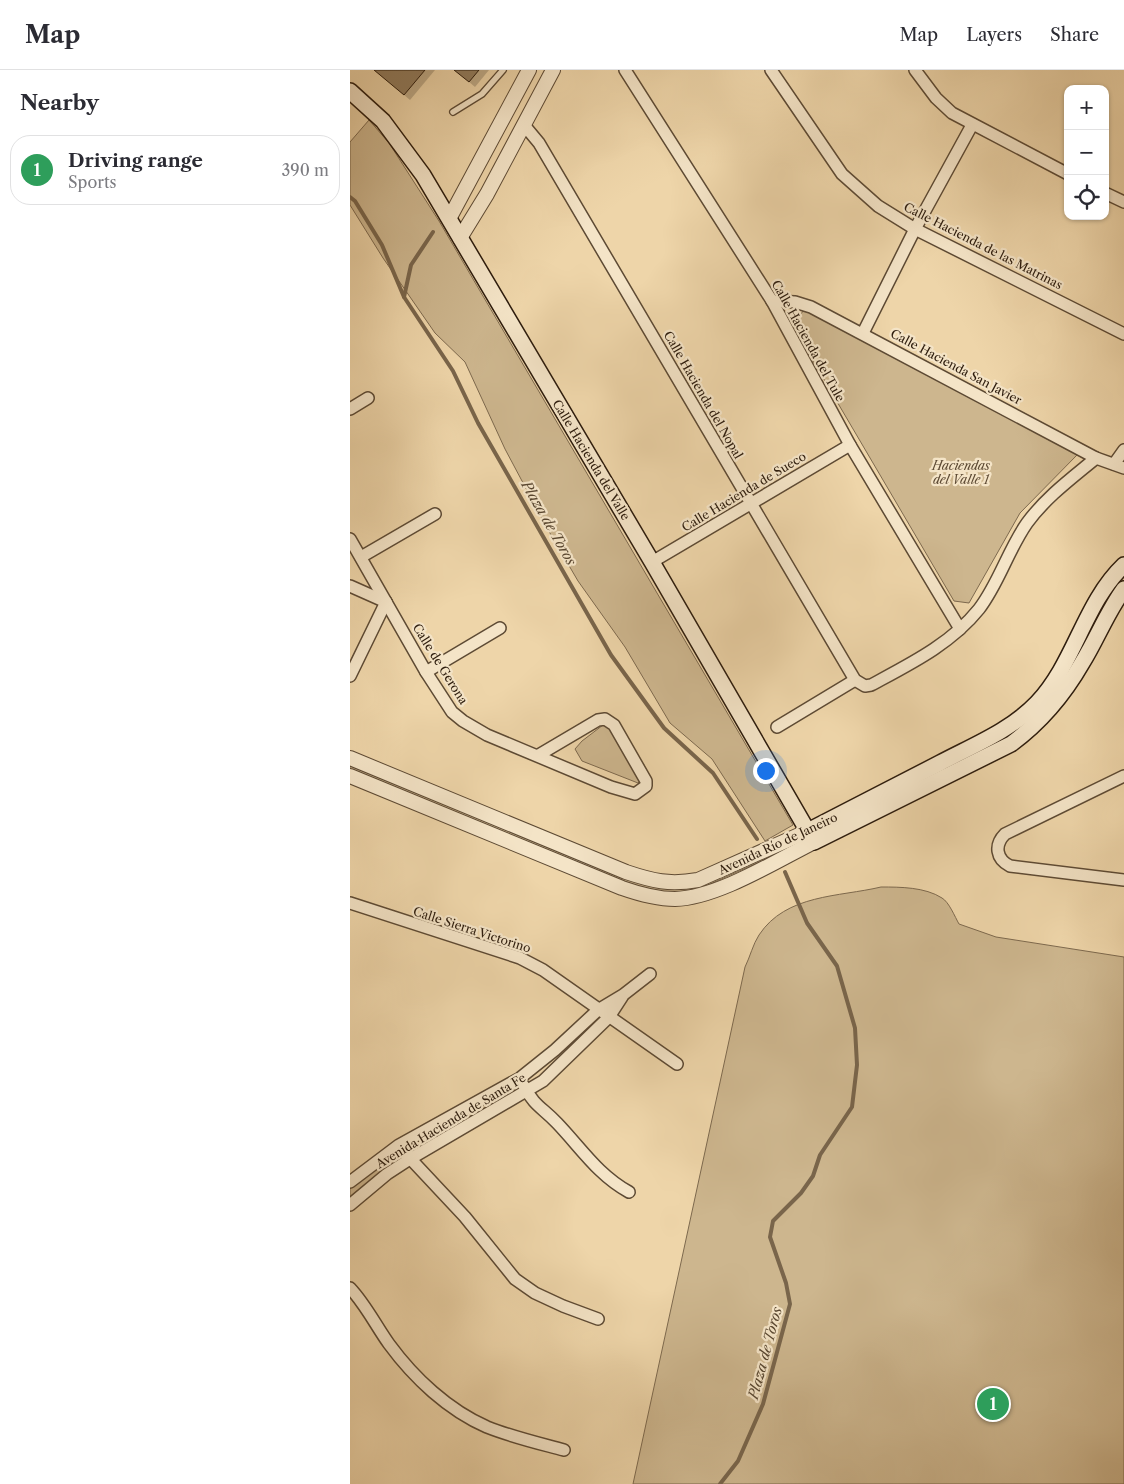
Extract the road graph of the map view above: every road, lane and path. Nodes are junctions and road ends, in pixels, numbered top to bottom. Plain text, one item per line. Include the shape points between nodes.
1 (503, 70) edge
2 (529, 70) edge
3 (553, 70) edge
4 (625, 70) edge
5 (771, 70) edge
6 (914, 70) edge
7 (350, 91) edge
8 (453, 112) dead end
9 (524, 125) junction
10 (972, 125) junction
11 (1064, 172) edge
12 (1109, 195) edge
13 (1124, 202) edge
14 (449, 219) junction
15 (915, 229) junction
16 (460, 238) junction
17 (772, 301) junction
18 (863, 333) junction
19 (1124, 334) edge
20 (368, 398) dead end
21 (350, 408) edge
22 (850, 445) junction
23 (1124, 450) edge
24 (1096, 458) junction
25 (1119, 466) edge
26 (751, 503) junction
27 (435, 514) dead end
28 (350, 539) edge
29 (361, 557) junction
30 (652, 562) junction
31 (1124, 565) edge
32 (350, 586) edge
33 (1124, 589) edge
34 (386, 602) junction
35 (500, 628) dead end
36 (960, 629) junction
37 (426, 672) junction
38 (350, 676) edge
39 (855, 680) junction
40 (777, 727) dead end
41 (537, 756) junction
42 (350, 758) edge
43 (350, 776) edge
44 (1124, 776) edge
45 (811, 837) junction
46 (1124, 880) edge
47 (350, 904) edge
48 (650, 974) dead end
49 (623, 995) junction
50 (598, 1010) junction
51 (609, 1017) junction
52 (677, 1064) dead end
53 (520, 1078) junction
54 (527, 1092) junction
55 (399, 1146) junction
56 (410, 1159) junction
57 (350, 1182) edge
58 (629, 1192) dead end
59 (350, 1205) edge
60 (350, 1288) edge
61 (598, 1319) dead end
62 (564, 1450) dead end

1 - 8 lane via 487,90
2 - 14 street
3 - 9 street
4 - 17 street, Calle Hacienda del Tule
5 - 15 street, Calle Hacienda de las Matrinas via 842,174 878,206
6 - 10 street via 936,98
7 - 14 main road, Calle Hacienda del Valle via 401,142
9 - 16 street
9 - 26 street, Calle Hacienda del Nopal via 544,152
10 - 11 street
10 - 15 street
12 - 13 street
14 - 16 main road, Calle Hacienda del Valle
15 - 18 street
15 - 19 street, Calle Hacienda de las Matrinas
16 - 30 main road, Calle Hacienda del Valle
17 - 18 street, Calle Hacienda San Javier via 804,304
17 - 22 street, Calle Hacienda del Tule
18 - 24 street, Calle Hacienda San Javier
20 - 21 street
22 - 26 street, Calle Hacienda de Sueco
22 - 36 street, Calle Hacienda del Tule
23 - 25 street
24 - 25 street, Calle Hacienda San Javier
24 - 36 street via 1052,494 1026,524 980,608
26 - 30 street, Calle Hacienda de Sueco
26 - 39 street, Calle Hacienda del Nopal
27 - 29 street
28 - 29 street, Calle de Gerona
29 - 34 street, Calle de Gerona
30 - 45 main road, Calle Hacienda del Valle
31 - 45 main road, Avenida Río de Janeiro via 1098,597 1076,644 1048,688 1024,715 994,736
32 - 34 street
33 - 45 main road, Avenida Río de Janeiro via 1061,696 1032,728 1011,744
34 - 37 street, Calle de Gerona
34 - 38 street
35 - 37 street
36 - 39 street via 941,645 871,685 865,686
37 - 41 street, Calle de Gerona via 452,712 463,721
39 - 40 street
41 - 41 street, Calle de Gerona via 605,719 614,724 646,786 635,794 629,794
42 - 45 street, Avenida Río de Janeiro via 657,882 698,880
43 - 45 street, Avenida Río de Janeiro via 653,898 689,898 711,892
44 - 46 street via 1005,834 998,848 999,857 1010,866
47 - 50 street, Calle Sierra Victorino via 520,958 543,970
48 - 49 street
49 - 50 street
49 - 51 street
50 - 51 street, Calle Sierra Victorino
50 - 53 street, Avenida Hacienda de Santa Fe
51 - 52 street, Calle Sierra Victorino
51 - 54 street, Avenida Hacienda de Santa Fe
53 - 54 street
53 - 55 street, Avenida Hacienda de Santa Fe
54 - 56 street, Avenida Hacienda de Santa Fe
54 - 58 street via 533,1103 556,1122 610,1181
55 - 56 street
55 - 57 street, Avenida Hacienda de Santa Fe
56 - 59 street, Avenida Hacienda de Santa Fe
56 - 61 street via 465,1217 515,1280 535,1293
60 - 62 street via 388,1343 434,1393 487,1426

